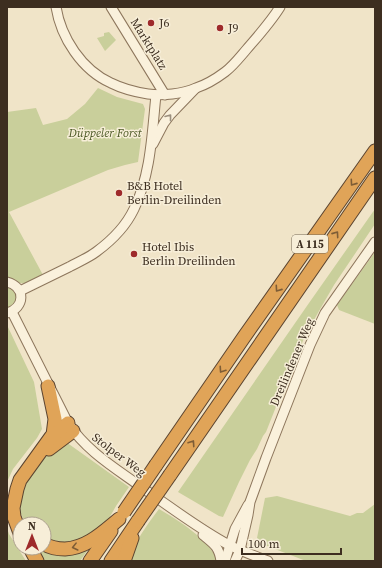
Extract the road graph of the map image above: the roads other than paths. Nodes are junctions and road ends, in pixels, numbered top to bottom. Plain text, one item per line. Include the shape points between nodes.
1 (56, 7) edge
2 (111, 7) edge
3 (280, 7) edge
4 (195, 89) junction
5 (161, 95) junction
6 (150, 149) junction
7 (375, 151) edge
8 (375, 178) edge
9 (375, 242) edge
10 (7, 282) edge
11 (20, 291) junction
12 (10, 313) edge
13 (48, 386) junction
14 (70, 427) junction
15 (54, 435) junction
16 (31, 465) junction
17 (250, 502) junction
18 (14, 508) junction
19 (122, 515) junction
20 (14, 516) edge
21 (18, 516) edge
22 (138, 521) junction
23 (196, 526) junction
24 (230, 545) junction
25 (52, 548) edge
26 (240, 550) junction
27 (90, 561) edge
28 (111, 561) edge
29 (124, 561) edge
30 (221, 561) edge
31 (225, 561) edge
32 (235, 561) edge
33 (268, 561) edge

1 - 5 street via 66,38 84,63 98,76 123,89
2 - 5 street, Marktplatz
3 - 4 street via 226,72
4 - 5 street
6 -> 4 street via 164,123
5 - 6 street
6 - 11 street via 146,172 134,209 112,239 95,253
7 -> 19 highway, A 115, bridge
22 -> 8 highway, A 115, bridge
9 - 17 street, Dreilindener Weg via 326,313 310,344
10 - 11 street
11 - 12 street via 20,303
12 - 13 street, Stolper Weg
13 - 14 street, Stolper Weg
13 - 15 highway via 55,419
14 - 15 highway
14 - 16 highway
14 - 23 street, Stolper Weg via 94,453
15 - 16 highway
16 - 18 highway via 20,480
17 - 24 street, Dreilindener Weg via 235,529
17 - 26 street, Dreilindener Weg
18 - 20 highway
18 - 21 highway
19 -> 25 highway via 98,537 87,543 72,548
19 - 27 highway, A 115
22 - 28 highway, A 115
22 - 29 highway
23 - 24 street, Stolper Weg
23 - 30 street via 215,545
24 - 26 street, Stolper Weg
24 - 31 street, Dreilindener Weg
26 - 32 street, Dreilindener Weg
26 - 33 street, Stolper Weg

